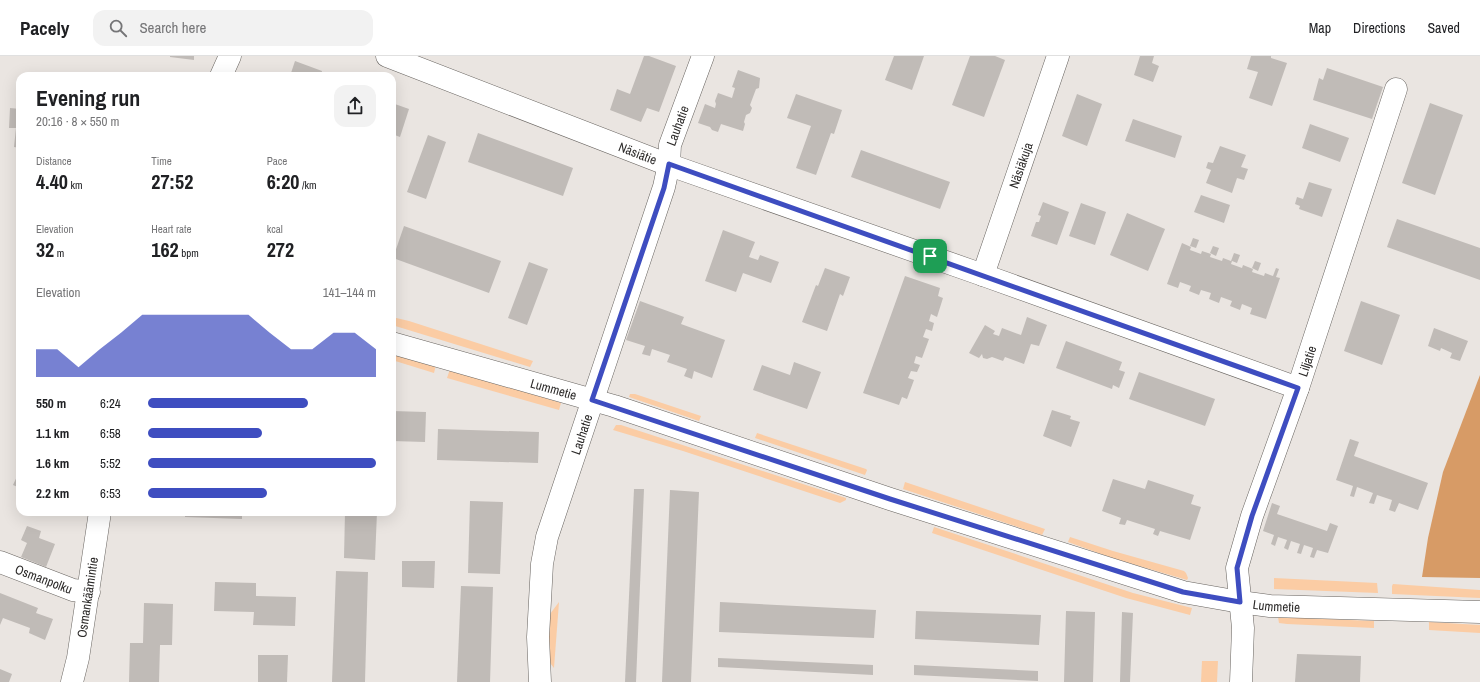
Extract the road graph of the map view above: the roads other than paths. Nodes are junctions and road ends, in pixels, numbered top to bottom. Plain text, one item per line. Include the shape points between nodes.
1 (230, 56) edge
2 (387, 56) edge
3 (703, 56) edge
4 (1058, 56) edge
5 (223, 72) edge
6 (1396, 89) dead end
7 (669, 164) junction
8 (982, 275) junction
9 (396, 345) edge
10 (1298, 388) junction
11 (592, 400) junction
12 (99, 516) edge
13 (0, 562) edge
14 (89, 592) junction
15 (1240, 602) junction
16 (1480, 612) edge
17 (72, 682) edge
18 (540, 682) edge
19 (1241, 682) edge

1 - 5 street
2 - 7 street, Näsiätie
3 - 7 street, Lauhatie via 670,145
4 - 8 street, Näsiäkuja
6 - 10 street, Liljatie
7 - 8 street, Näsiätie
7 - 11 street, Lauhatie via 664,188
8 - 10 street, Näsiätie
9 - 11 street, Lummetie
10 - 15 street, Liljatie via 1252,516 1237,568
11 - 15 street, Lummetie via 890,499 1183,592
11 - 18 street, Lauhatie via 547,537 542,564 538,636
12 - 14 street, Osmankäämintie
13 - 14 street, Osmanpolku via 73,590
14 - 17 street, Osmankäämintie
15 - 16 street, Lummetie via 1270,606
15 - 19 street, Liljatie via 1243,628

